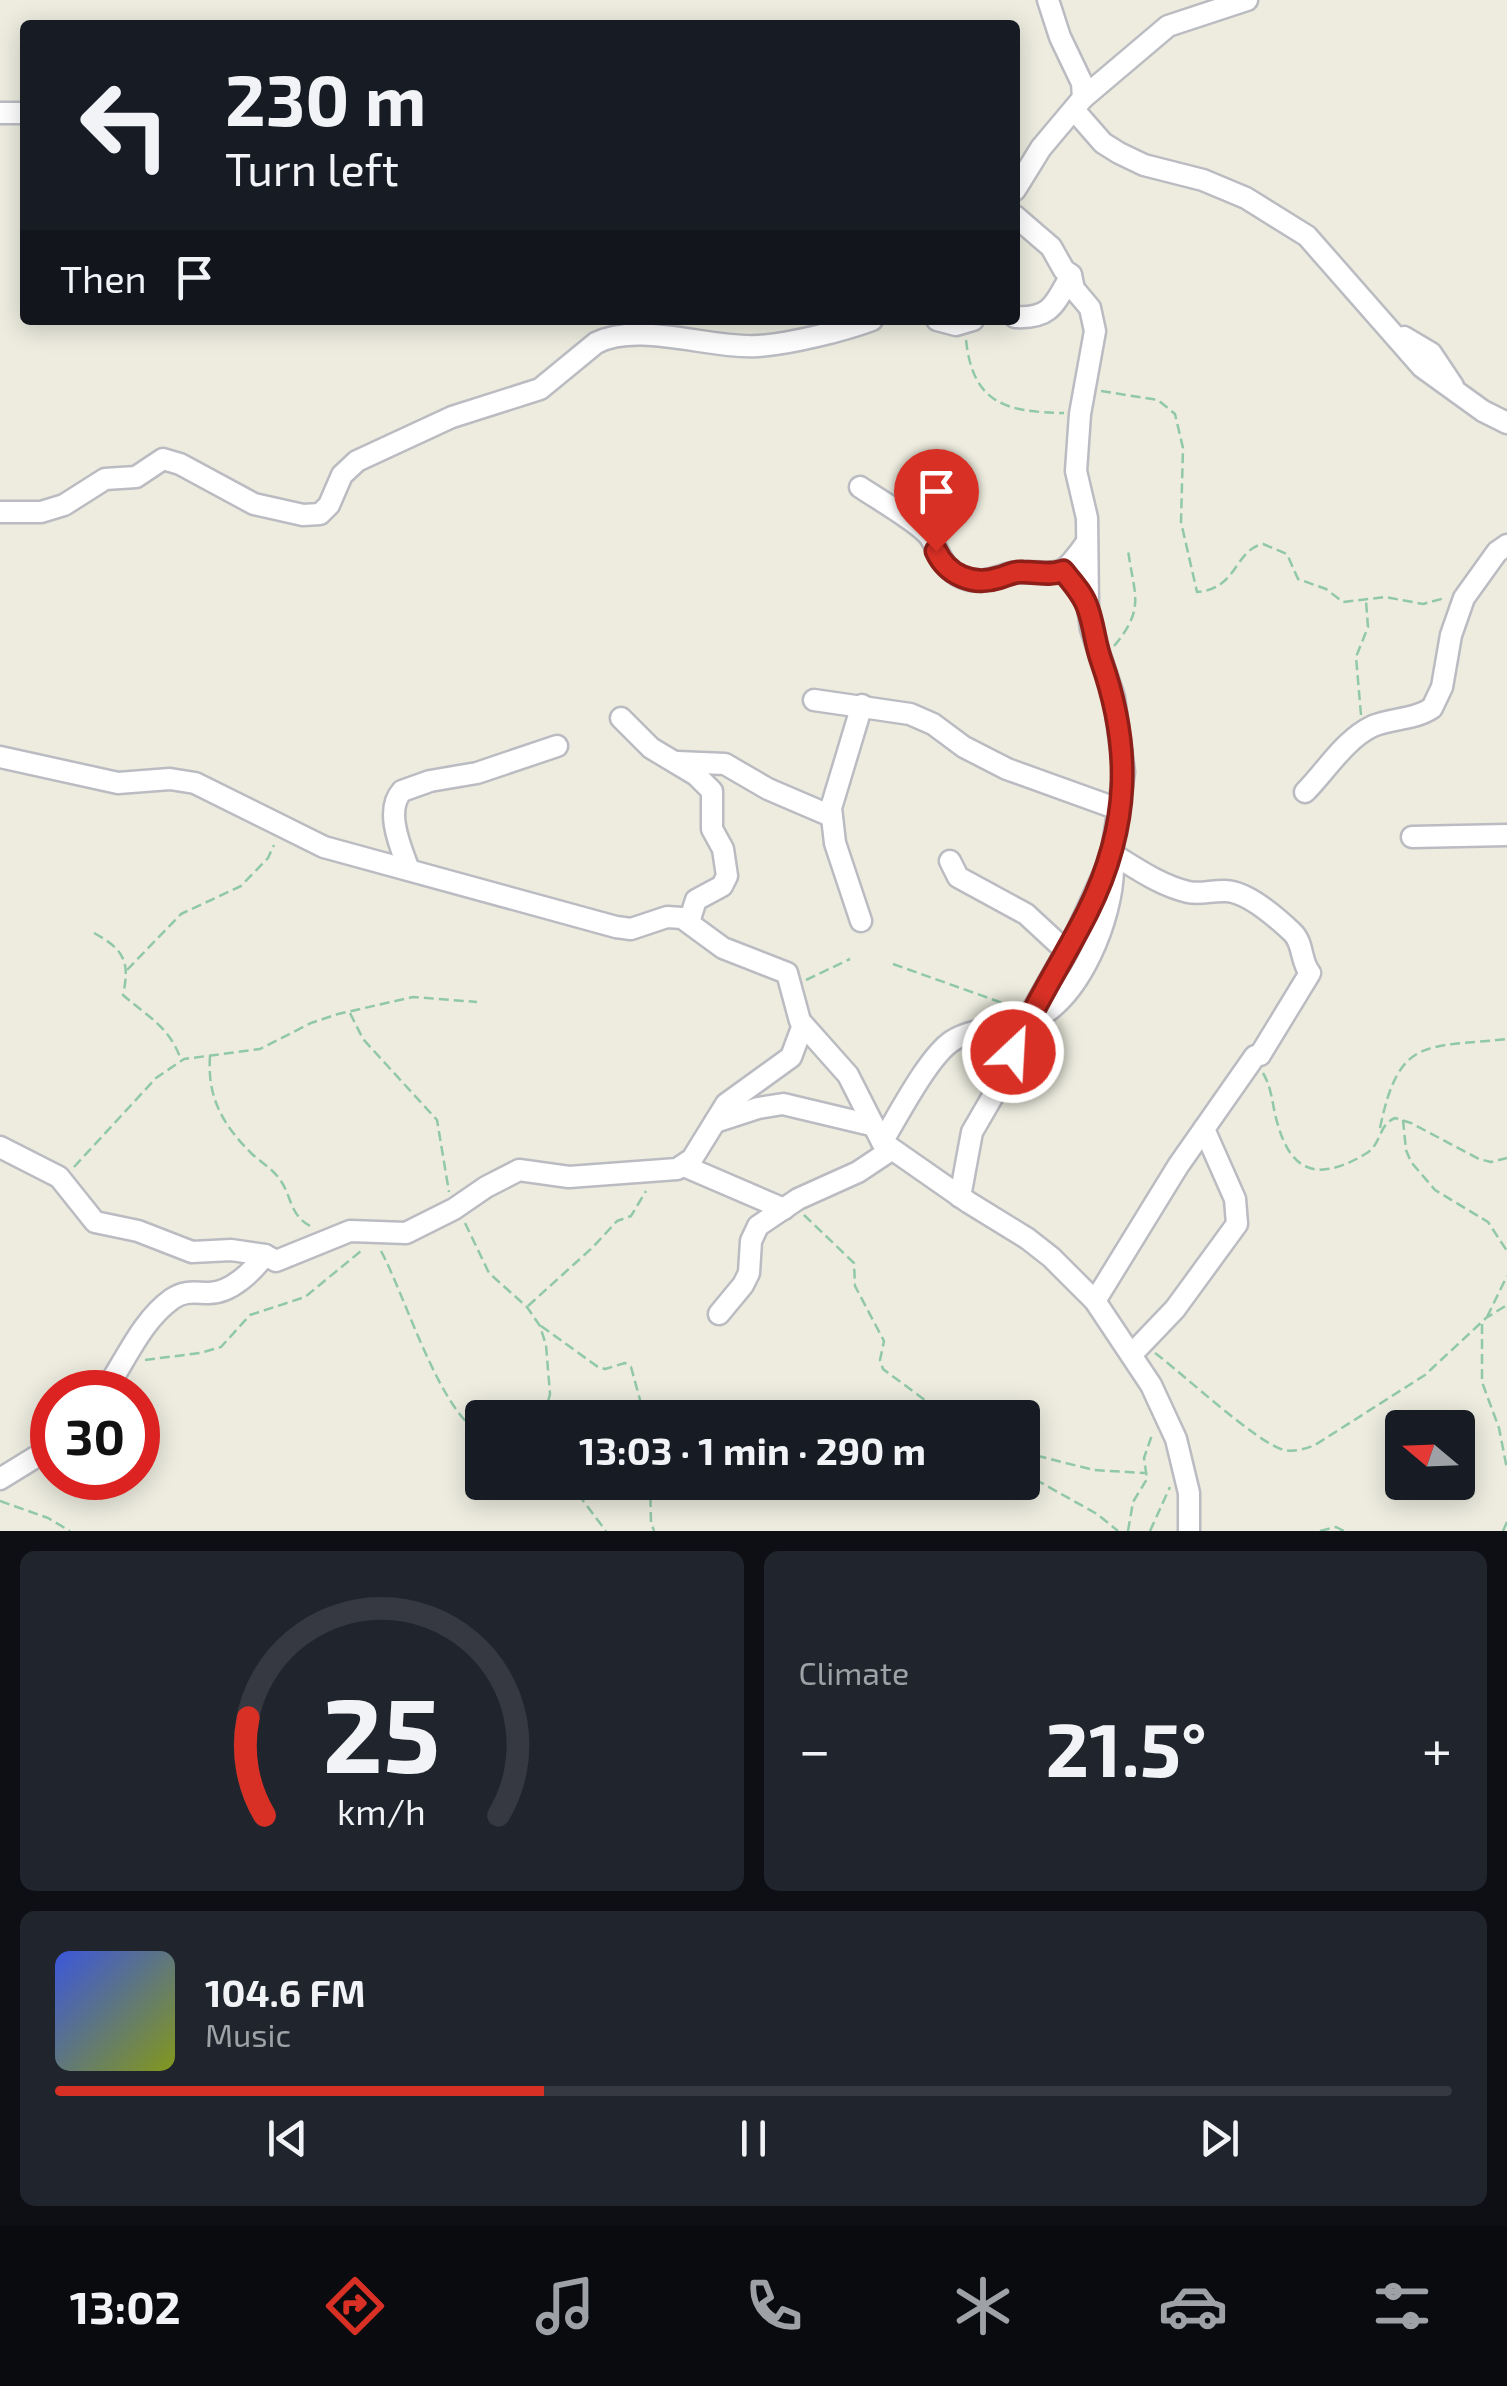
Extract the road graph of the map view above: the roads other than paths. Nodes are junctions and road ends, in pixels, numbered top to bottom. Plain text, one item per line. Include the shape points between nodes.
1 (1048, 0) edge
2 (1247, 0) edge
3 (1079, 104) junction
4 (1020, 182) edge
5 (1020, 220) edge
6 (1071, 274) junction
7 (1020, 317) edge
8 (850, 325) edge
9 (614, 328) edge
10 (1507, 423) edge
11 (860, 487) dead end
12 (0, 512) edge
13 (1087, 542) junction
14 (1507, 546) edge
15 (1063, 571) junction
16 (1088, 607) junction
17 (814, 700) dead end
18 (862, 705) junction
19 (621, 718) dead end
20 (556, 746) dead end
21 (0, 757) edge
22 (677, 762) junction
23 (1305, 792) dead end
24 (1118, 809) junction
25 (831, 816) junction
26 (1507, 835) edge
27 (1412, 837) dead end
28 (1111, 852) junction
29 (950, 861) dead end
30 (409, 870) junction
31 (861, 921) dead end
32 (688, 922) junction
33 (1066, 950) junction
34 (1029, 1018) junction
35 (802, 1025) junction
36 (715, 1122) junction
37 (1204, 1129) junction
38 (882, 1139) junction
39 (0, 1147) edge
40 (684, 1166) junction
41 (960, 1197) junction
42 (784, 1209) junction
43 (265, 1255) junction
44 (1094, 1301) junction
45 (719, 1314) dead end
46 (1137, 1349) junction
47 (119, 1370) edge
48 (30, 1461) edge
49 (0, 1479) edge
50 (1189, 1531) edge

1 - 3 street via 1082,83
2 - 3 street via 1168,26
3 - 4 street
3 - 10 street via 1102,143 1119,153 1203,180 1283,219 1324,252 1422,367
5 - 6 street
6 - 7 street via 1045,314
6 - 13 street via 1095,332 1076,470
8 - 9 street via 759,346 708,345
9 - 12 street via 540,389 452,416 357,461 320,514 254,504 162,459 136,476 105,479 64,505
11 - 15 street via 924,530 959,576 986,581 1015,572
13 - 15 street
13 - 16 street
14 - 23 street via 1468,590 1432,708 1368,728
15 - 16 street
16 - 24 street via 1124,758
17 - 18 street
18 - 24 street via 910,714 1007,769
18 - 25 street
19 - 22 street via 650,748
20 - 30 street via 402,792 394,808
21 - 30 street via 118,783 195,782 324,847
22 - 25 street via 725,764
22 - 32 street via 712,790 712,829 728,876 696,900
24 - 28 street
25 - 31 street
26 - 27 street
28 - 33 street
28 - 34 street via 1112,888 1102,931 1067,992
28 - 37 street via 1184,891 1240,894 1296,936 1310,977
29 - 33 street via 958,878 1026,914
30 - 32 street via 616,927 666,917
32 - 35 street via 723,948 788,975
33 - 34 street
34 - 38 street via 948,1044
34 - 41 street via 972,1132
35 - 36 street via 791,1057 732,1099
35 - 38 street via 848,1075
36 - 38 street via 783,1104
36 - 40 street
37 - 44 street
37 - 46 street via 1235,1199 1237,1224 1175,1310
38 - 41 street
38 - 42 street via 858,1172
39 - 43 street via 59,1177 95,1222 192,1252
40 - 42 street
40 - 43 street via 568,1177 519,1170 406,1233 350,1230 292,1256
41 - 44 street via 1028,1240
42 - 45 street via 756,1229 743,1286
43 - 47 street via 218,1292 173,1298
44 - 46 street
46 - 50 street via 1176,1439 1190,1502
48 - 49 street

